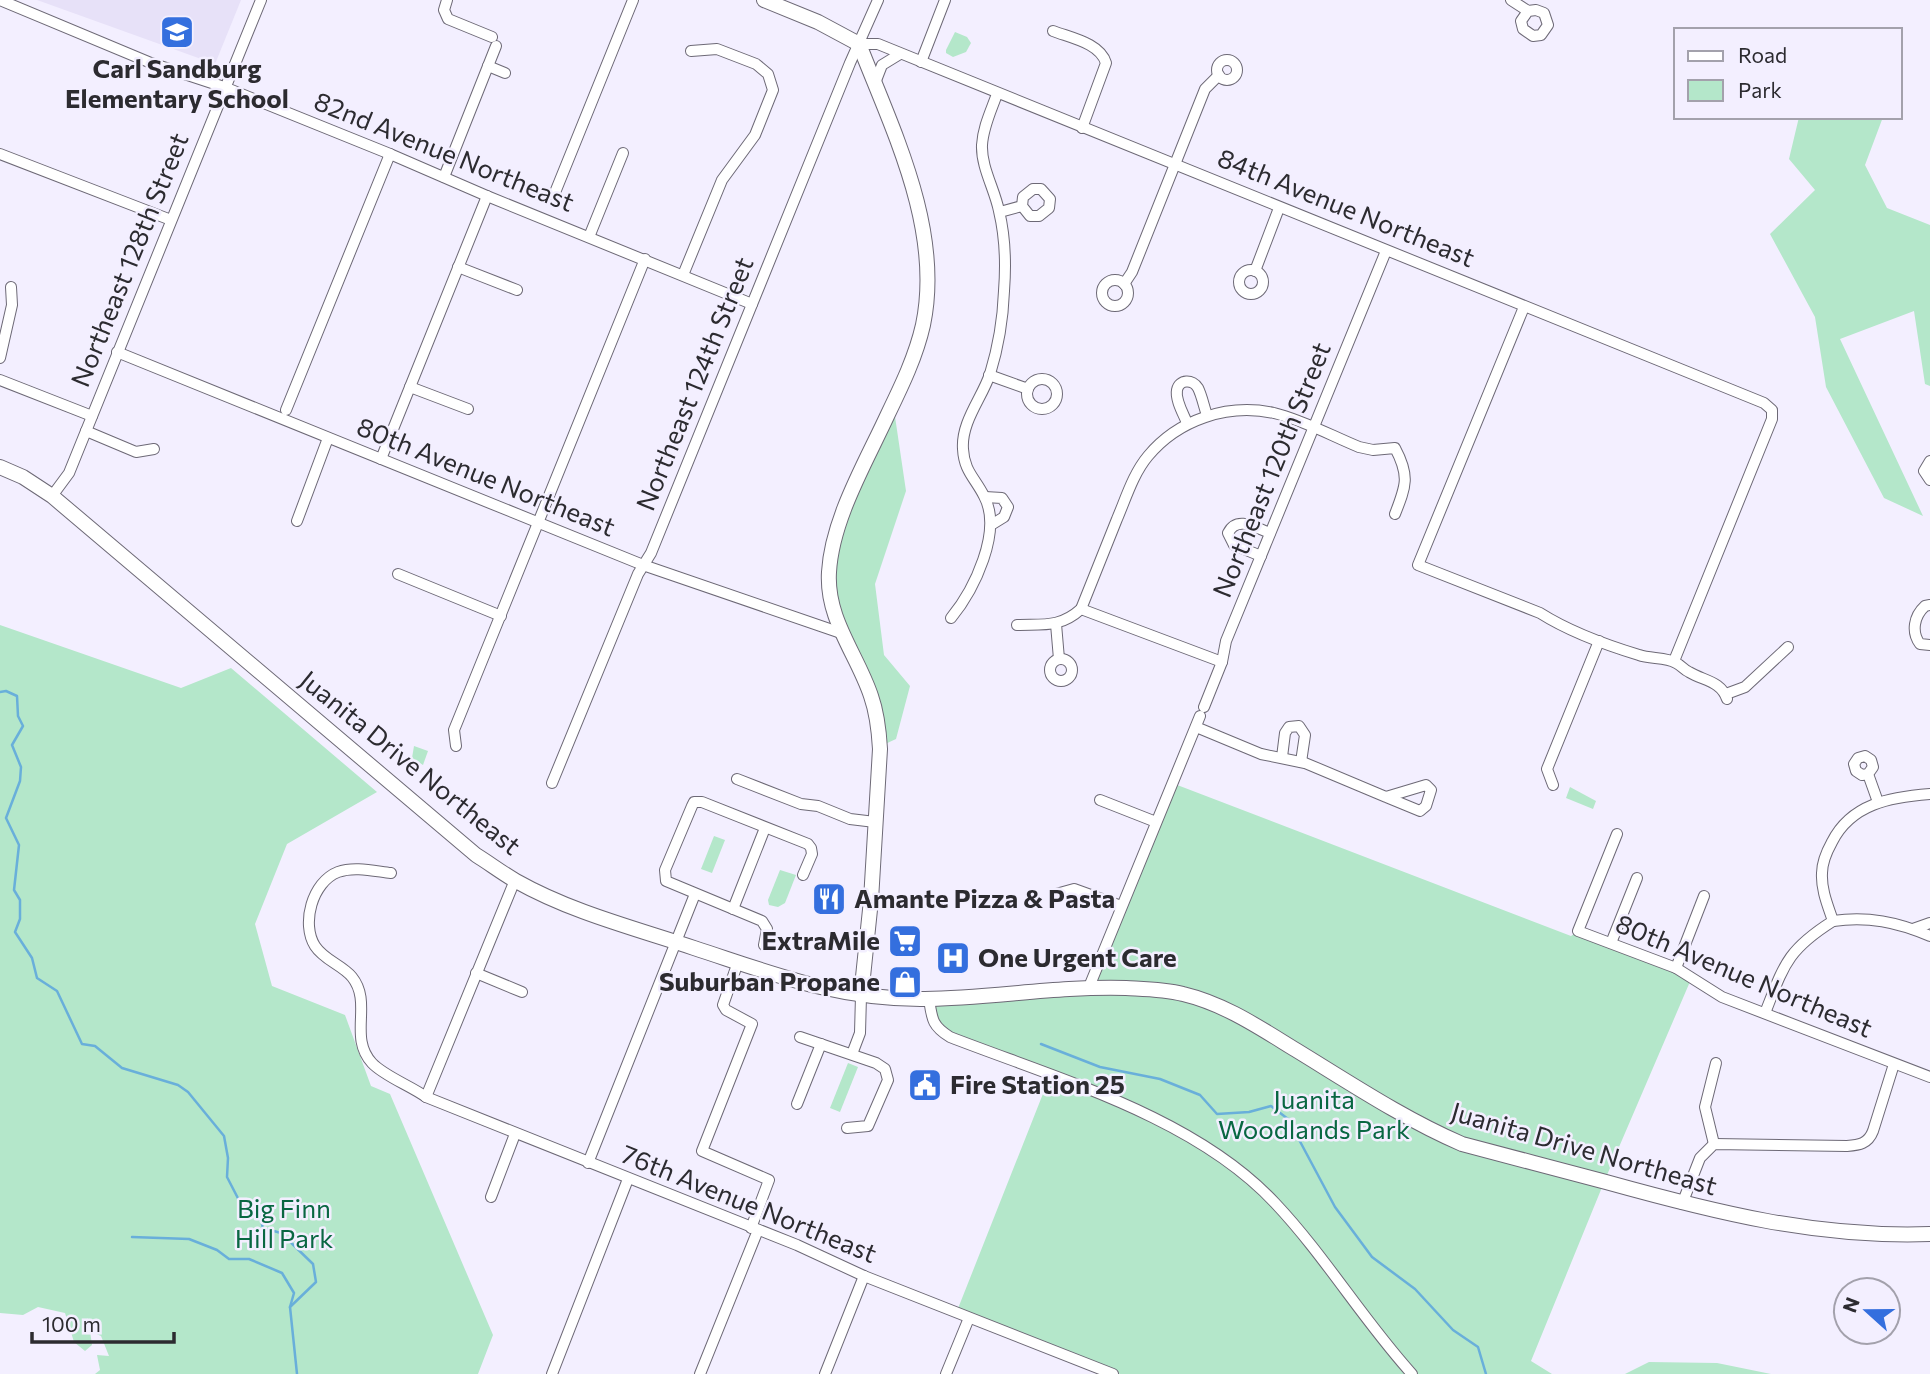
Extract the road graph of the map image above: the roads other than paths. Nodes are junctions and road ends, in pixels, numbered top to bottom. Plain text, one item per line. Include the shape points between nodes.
1 (261, 0) edge
2 (447, 0) edge
3 (633, 0) edge
4 (764, 0) edge
5 (878, 0) edge
6 (945, 0) edge
7 (1511, 0) edge
8 (0, 1) edge
9 (1528, 11) dead end
10 (1053, 31) dead end
11 (859, 44) junction
12 (691, 51) dead end
13 (900, 54) junction
14 (921, 62) junction
15 (488, 66) junction
16 (505, 72) dead end
17 (1219, 75) dead end
18 (875, 83) junction
19 (224, 87) junction
20 (998, 94) junction
21 (1082, 128) junction
22 (623, 153) dead end
23 (0, 154) edge
24 (390, 154) junction
25 (1174, 165) junction
26 (444, 177) junction
27 (554, 195) dead end
28 (487, 196) junction
29 (1022, 206) dead end
30 (1279, 208) junction
31 (1000, 212) junction
32 (171, 220) junction
33 (589, 237) junction
34 (1385, 251) junction
35 (645, 259) junction
36 (458, 267) junction
37 (1255, 271) dead end
38 (682, 275) junction
39 (1124, 284) dead end
40 (11, 286) dead end
41 (517, 290) dead end
42 (752, 304) junction
43 (1524, 307) junction
44 (117, 352) junction
45 (0, 358) edge
46 (989, 375) junction
47 (0, 380) edge
48 (410, 387) junction
49 (1028, 389) dead end
50 (468, 409) dead end
51 (286, 410) dead end
52 (92, 416) junction
53 (1197, 419) junction
54 (1314, 429) junction
55 (86, 431) junction
56 (328, 438) junction
57 (154, 449) dead end
58 (381, 459) junction
59 (1930, 461) edge
60 (0, 467) edge
61 (1930, 480) edge
62 (52, 496) junction
63 (985, 497) junction
64 (1395, 514) dead end
65 (297, 521) dead end
66 (538, 522) junction
67 (991, 525) junction
68 (1270, 533) junction
69 (1261, 556) junction
70 (643, 565) junction
71 (398, 574) dead end
72 (1930, 605) edge
73 (1081, 609) junction
74 (501, 616) junction
75 (951, 618) dead end
76 (1056, 624) junction
77 (1017, 625) dead end
78 (841, 633) junction
79 (1599, 640) junction
80 (1930, 645) edge
81 (1788, 647) dead end
82 (1059, 659) dead end
83 (1674, 661) junction
84 (1222, 662) junction
85 (1200, 716) junction
86 (456, 746) dead end
87 (1282, 757) junction
88 (1301, 762) junction
89 (1868, 774) dead end
90 (737, 779) dead end
91 (552, 783) dead end
92 (1553, 785) dead end
93 (1930, 794) edge
94 (1386, 797) dead end
95 (1100, 800) dead end
96 (1878, 802) junction
97 (876, 822) junction
98 (1156, 822) junction
99 (765, 828) junction
100 (1617, 834) dead end
101 (391, 873) dead end
102 (803, 875) dead end
103 (1637, 878) dead end
104 (515, 880) junction
105 (695, 894) junction
106 (1056, 894) dead end
107 (1704, 896) dead end
108 (1121, 906) junction
109 (733, 909) junction
110 (1833, 922) junction
111 (1930, 923) edge
112 (1913, 929) junction
113 (1930, 936) edge
114 (677, 942) junction
115 (1611, 943) junction
116 (764, 945) dead end
117 (738, 962) junction
118 (1676, 968) junction
119 (476, 973) junction
120 (1089, 987) junction
121 (522, 992) dead end
122 (862, 996) junction
123 (929, 999) junction
124 (1765, 1013) junction
125 (800, 1037) dead end
126 (821, 1044) junction
127 (852, 1054) junction
128 (1716, 1063) dead end
129 (1894, 1064) junction
130 (1930, 1077) edge
131 (426, 1097) junction
132 (797, 1104) dead end
133 (847, 1128) dead end
134 (515, 1134) junction
135 (1714, 1144) junction
136 (588, 1163) junction
137 (628, 1179) junction
138 (491, 1197) dead end
139 (1682, 1204) junction
140 (754, 1229) junction
141 (1930, 1234) edge
142 (864, 1276) junction
143 (969, 1318) junction
144 (1081, 1368) edge
145 (552, 1374) edge
146 (700, 1374) edge
147 (825, 1374) edge
148 (946, 1374) edge
149 (1112, 1374) edge
150 (1412, 1374) edge

1 - 19 street, Northeast 128th Street
2 - 15 street via 448,19 494,42
3 - 27 street
4 - 11 main road, 84th Avenue Northeast
5 - 11 street, Northeast 124th Street
6 - 14 street
7 - 9 street
8 - 19 street, 82nd Avenue Northeast via 150,63
10 - 21 street via 1092,47 1106,63
11 - 13 street, 84th Avenue Northeast via 878,44
11 - 18 main road
11 - 42 street, Northeast 124th Street
12 - 38 street via 717,49 757,64 768,74 773,90 750,145 722,180
13 - 14 street, 84th Avenue Northeast
13 - 18 street via 882,65
14 - 20 street, 84th Avenue Northeast
15 - 16 street
15 - 26 street
17 - 25 street via 1205,89
18 - 78 main road via 922,219 927,300 912,360 835,535 828,576
19 - 24 street, 82nd Avenue Northeast
19 - 32 street, Northeast 128th Street
20 - 21 street, 84th Avenue Northeast
20 - 31 street via 986,123 982,153
21 - 25 street, 84th Avenue Northeast
22 - 33 street
23 - 32 street
24 - 26 street, 82nd Avenue Northeast
24 - 51 street
25 - 30 street, 84th Avenue Northeast
25 - 39 street
26 - 28 street, 82nd Avenue Northeast
28 - 33 street, 82nd Avenue Northeast
28 - 36 street
29 - 31 street
30 - 34 street, 84th Avenue Northeast
30 - 37 street
31 - 46 street via 1004,292
32 - 44 street, Northeast 128th Street
33 - 35 street, 82nd Avenue Northeast
34 - 43 street, 84th Avenue Northeast
34 - 54 street, Northeast 120th Street
35 - 38 street, 82nd Avenue Northeast
35 - 66 street
36 - 41 street
36 - 48 street
38 - 42 street, 82nd Avenue Northeast
40 - 45 street via 12,305
42 - 70 street, Northeast 124th Street via 652,553
43 - 79 street via 1418,565
43 - 83 street, 84th Avenue Northeast via 1752,397 1772,410
44 - 52 street, Northeast 128th Street
44 - 56 street, 80th Avenue Northeast
46 - 49 street
46 - 63 street via 962,447 970,476
47 - 52 street
48 - 50 street
48 - 58 street
52 - 55 street, Northeast 128th Street
53 - 53 street via 1176,393 1185,382 1198,387
53 - 54 street via 1255,410
53 - 73 street via 1161,442 1133,480
54 - 64 street via 1359,447 1395,448 1405,466 1406,486
54 - 68 street, Northeast 120th Street
55 - 57 street via 136,452
55 - 62 street, Northeast 128th Street via 69,474
56 - 58 street, 80th Avenue Northeast
56 - 65 street
58 - 66 street, 80th Avenue Northeast
59 - 61 street via 1924,471
60 - 62 main road, Juanita Drive Northeast
62 - 104 main road, Juanita Drive Northeast via 476,855
63 - 67 street
63 - 67 street via 1002,498 1008,507 1004,517
66 - 70 street, 80th Avenue Northeast
66 - 74 street
67 - 75 street via 965,601
68 - 69 street, Northeast 120th Street
68 - 69 street via 1237,523 1228,533 1234,545
69 - 84 street, Northeast 120th Street
70 - 78 street, 80th Avenue Northeast
70 - 91 street, Northeast 124th Street
71 - 74 street
72 - 80 street via 1919,612 1914,632 1920,644
73 - 76 street
73 - 84 street
74 - 86 street via 454,730
76 - 77 street
76 - 82 street
78 - 97 main road via 871,696 879,731
79 - 83 street via 1641,656
79 - 92 street via 1547,769
81 - 83 street via 1745,687 1726,696 1713,682
84 - 85 street, Northeast 120th Street
85 - 87 street via 1261,754
85 - 98 street, Northeast 120th Street
87 - 88 street
87 - 88 street via 1284,733 1296,726 1305,735
88 - 94 street
89 - 96 street
90 - 97 street via 801,804
93 - 96 street
95 - 98 street
96 - 110 street via 1854,813 1839,828 1825,858 1824,892
97 - 122 main road
98 - 108 street, Northeast 120th Street
99 - 102 street via 808,844 812,854
99 - 105 street via 696,802 665,870 670,884
99 - 109 street
100 - 115 street, 80th Avenue Northeast via 1578,931
101 - 131 street, 76th Avenue Northeast via 335,873 318,891 308,924 316,947 352,976 359,990 361,1046 374,1065
103 - 115 street
104 - 114 main road, Juanita Drive Northeast via 610,921
104 - 119 street
105 - 109 street
105 - 114 street
106 - 108 street via 1074,889
107 - 118 street
108 - 120 street, Northeast 120th Street
109 - 116 street via 762,921 767,929
110 - 112 street via 1871,919
110 - 124 street via 1796,948 1783,967
111 - 112 street
112 - 113 street
114 - 117 main road, Juanita Drive Northeast
114 - 136 street
115 - 118 street, 80th Avenue Northeast
117 - 122 main road, Juanita Drive Northeast via 813,987
117 - 140 street via 723,1005 752,1024 702,1151 769,1180
118 - 124 street, 80th Avenue Northeast via 1722,998
119 - 121 street
119 - 131 street
120 - 123 main road, Juanita Drive Northeast
120 - 139 main road, Juanita Drive Northeast via 1162,989 1212,1003 1462,1144
122 - 123 main road, Juanita Drive Northeast
122 - 127 street
123 - 150 street via 938,1030 1142,1112 1196,1140 1246,1176 1305,1237
124 - 129 street, 80th Avenue Northeast
125 - 126 street
126 - 127 street
126 - 132 street
127 - 133 street via 885,1069 888,1080 867,1126
128 - 135 street via 1705,1107
129 - 130 street, 80th Avenue Northeast
129 - 135 street via 1871,1136 1862,1144
131 - 134 street, 76th Avenue Northeast
134 - 136 street, 76th Avenue Northeast
134 - 138 street
135 - 139 street via 1700,1157
136 - 137 street, 76th Avenue Northeast
137 - 140 street, 76th Avenue Northeast
137 - 145 street
139 - 141 main road, Juanita Drive Northeast via 1813,1228
140 - 142 street, 76th Avenue Northeast
140 - 146 street
142 - 143 street, 76th Avenue Northeast
142 - 147 street
143 - 144 street, 76th Avenue Northeast
143 - 148 street
144 - 149 street, 76th Avenue Northeast

